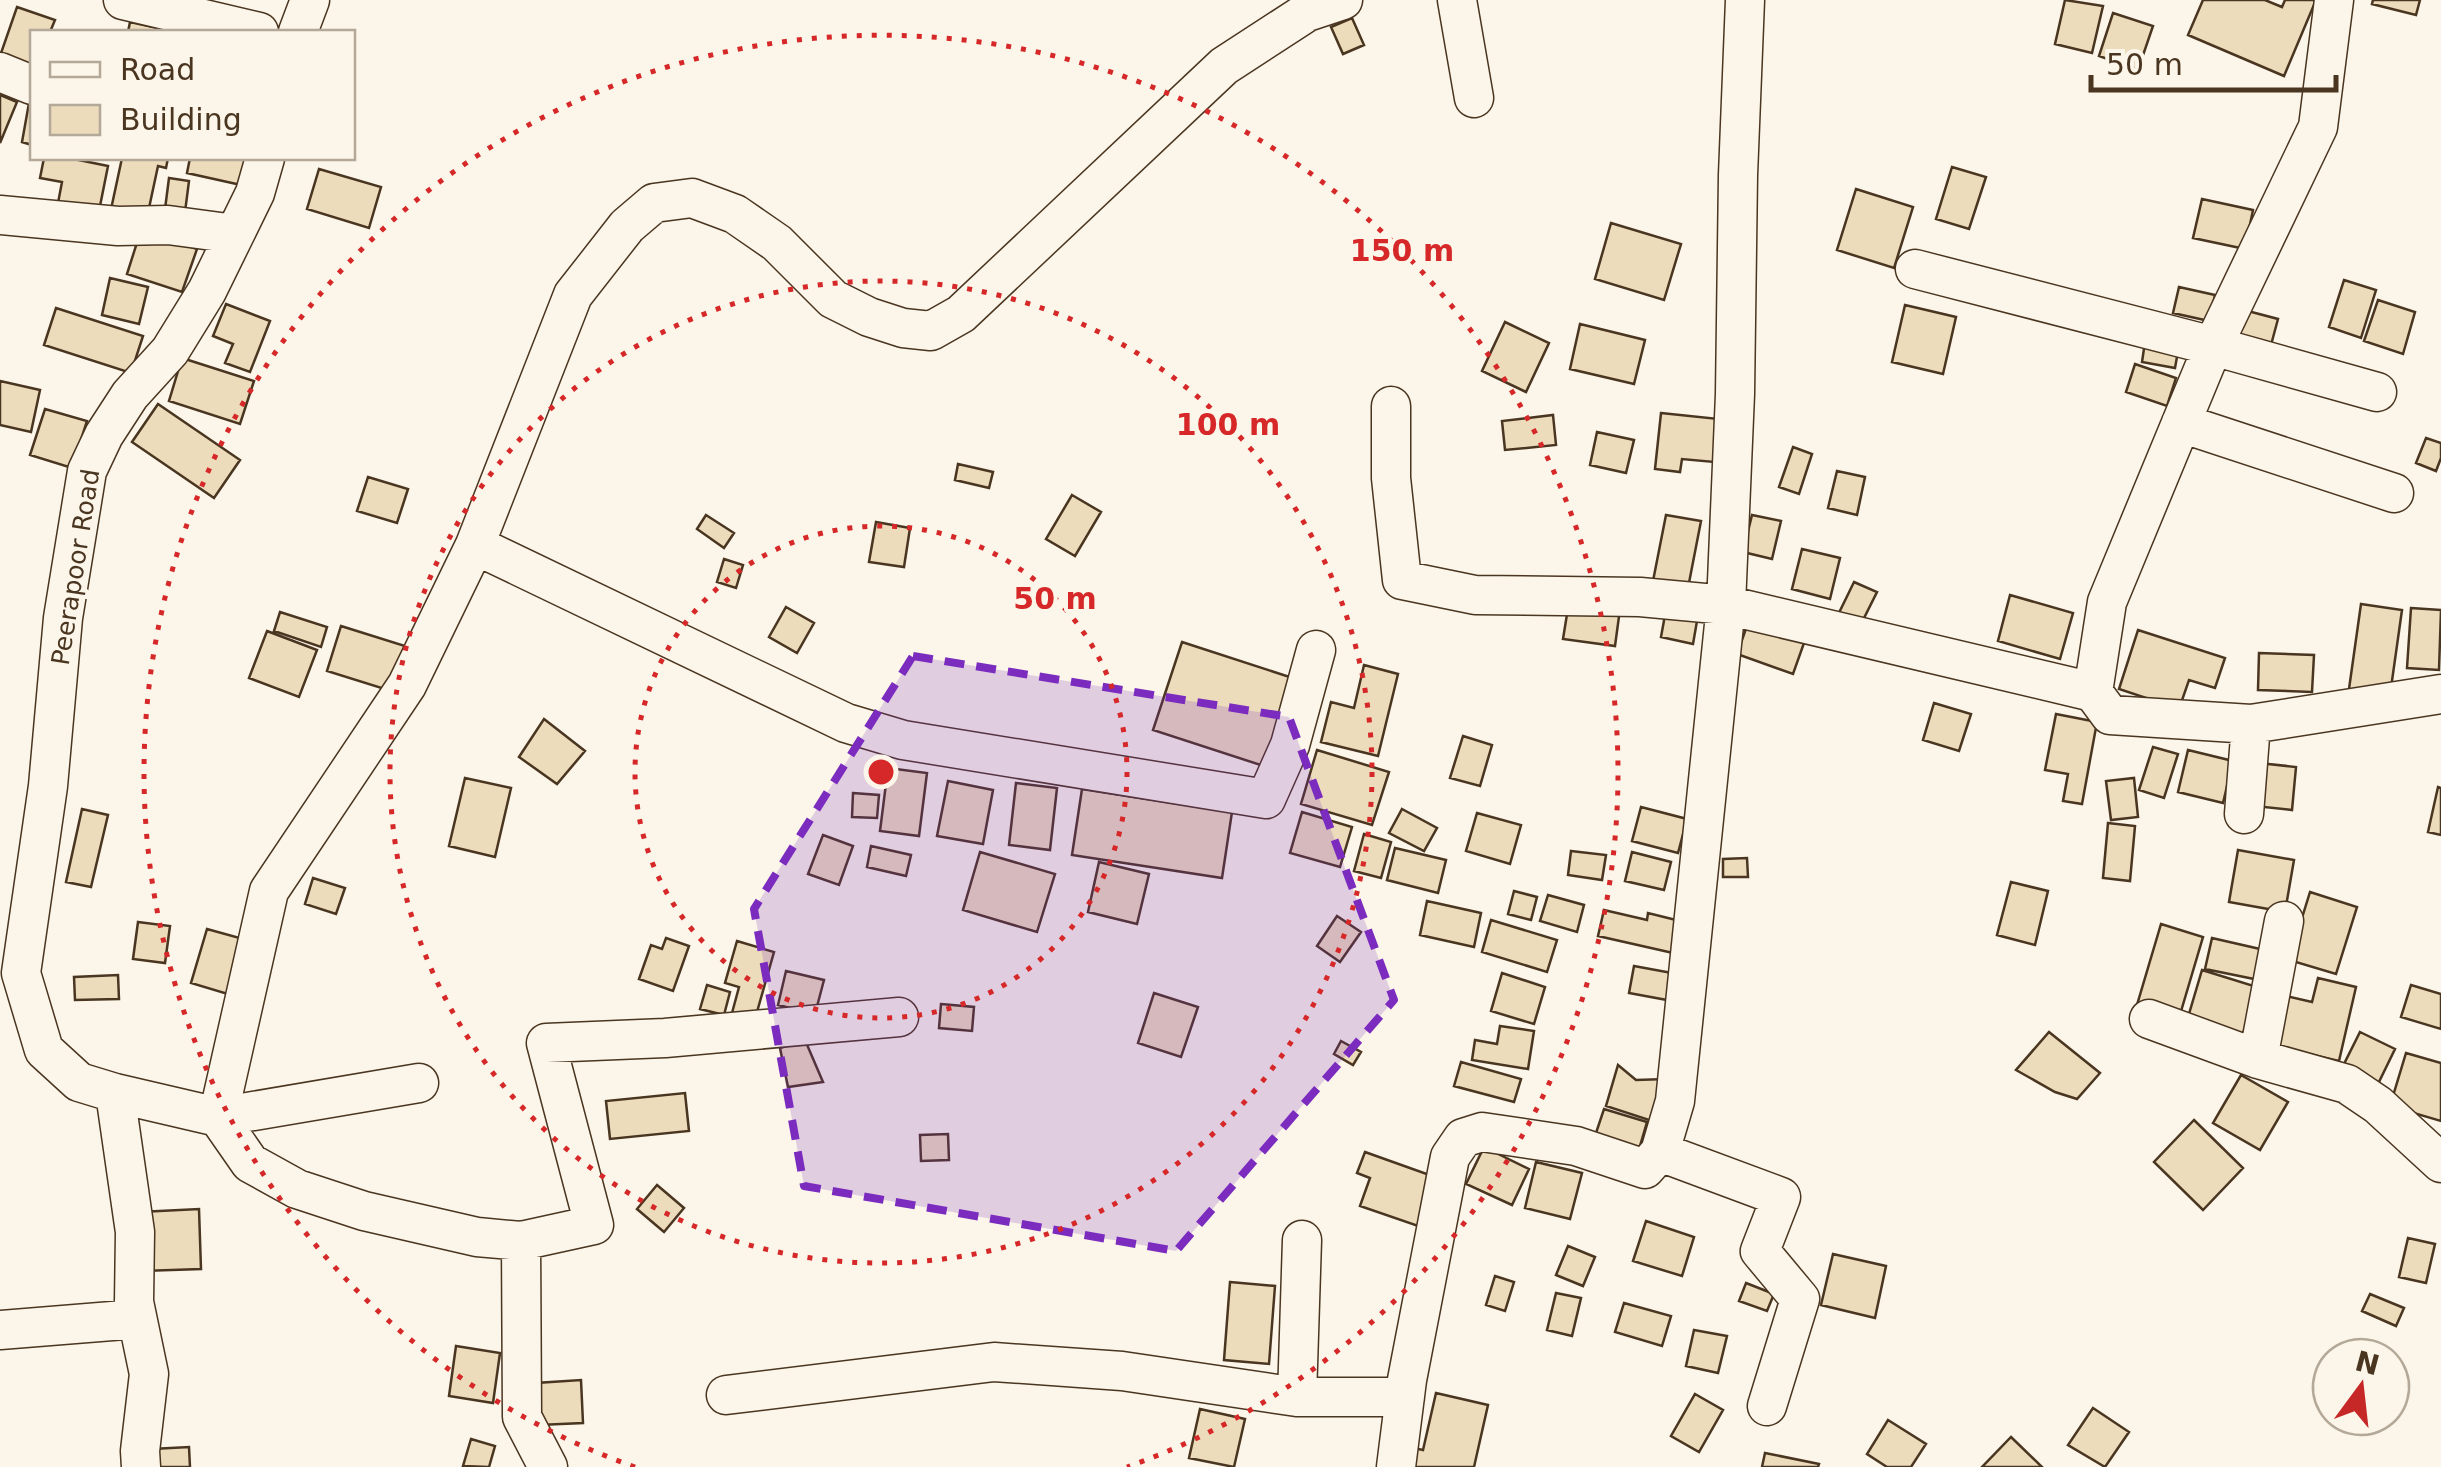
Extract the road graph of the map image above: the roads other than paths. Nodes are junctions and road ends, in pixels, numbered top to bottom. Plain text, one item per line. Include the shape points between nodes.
1 (123, 0) edge
2 (310, 0) edge
3 (1344, 0) edge
4 (1457, 0) edge
5 (1745, 0) edge
6 (2334, 0) edge
7 (250, 30) edge
8 (299, 30) edge
9 (0, 72) edge
10 (30, 83) edge
11 (1474, 98) dead end
12 (264, 160) edge
13 (0, 215) edge
14 (235, 234) junction
15 (1916, 270) dead end
16 (2212, 346) junction
17 (2376, 392) dead end
18 (1391, 406) dead end
19 (2181, 423) junction
20 (2394, 493) dead end
21 (475, 545) junction
22 (1726, 605) junction
23 (1316, 650) dead end
24 (2093, 692) junction
25 (2441, 694) edge
26 (2252, 724) junction
27 (2244, 814) dead end
28 (2284, 921) dead end
29 (899, 1017) dead end
30 (2148, 1020) dead end
31 (2258, 1059) junction
32 (419, 1083) dead end
33 (115, 1093) junction
34 (218, 1117) junction
35 (1660, 1152) junction
36 (2441, 1163) edge
37 (521, 1240) junction
38 (1302, 1240) dead end
39 (137, 1319) junction
40 (0, 1330) edge
41 (726, 1394) dead end
42 (1298, 1398) junction
43 (1405, 1398) junction
44 (1767, 1406) dead end
45 (141, 1467) edge
46 (548, 1467) edge
47 (1396, 1467) edge

1 - 7 street
2 - 8 street
3 - 21 street via 1307,12 1224,66 961,314 931,331 903,328 833,300 735,214 692,198 654,202 626,226 574,295
4 - 11 street
5 - 22 street
6 - 16 street via 2318,128
9 - 10 street
12 - 14 street, Peerapoor Road
13 - 14 street
14 - 33 street, Peerapoor Road via 170,351 130,396 87,471 63,618 21,973 44,1050 79,1082
15 - 16 street
16 - 17 street
16 - 19 street
18 - 22 street via 1402,580 1476,595
19 - 20 street
19 - 24 street via 2108,602
21 - 23 street via 846,723 903,740 1266,799 1290,744
21 - 34 street via 408,684 269,890
22 - 24 street
22 - 35 street via 1675,1101
24 - 26 street via 2110,715
25 - 26 street
26 - 27 street
28 - 31 street
29 - 37 street via 546,1043 594,1225
30 - 31 street
31 - 36 street via 2348,1084
32 - 34 street
33 - 34 street, Peerapoor Road
33 - 39 street via 135,1232
34 - 37 street via 250,1164 297,1189 478,1237
35 - 43 street via 1646,1169 1576,1146 1482,1132 1463,1138 1450,1156
35 - 44 street via 1780,1197 1760,1250 1800,1299
37 - 46 street via 522,1418
38 - 42 street
39 - 40 street
39 - 45 street via 149,1374
41 - 42 street via 994,1362 1122,1371
42 - 43 street
43 - 47 street

